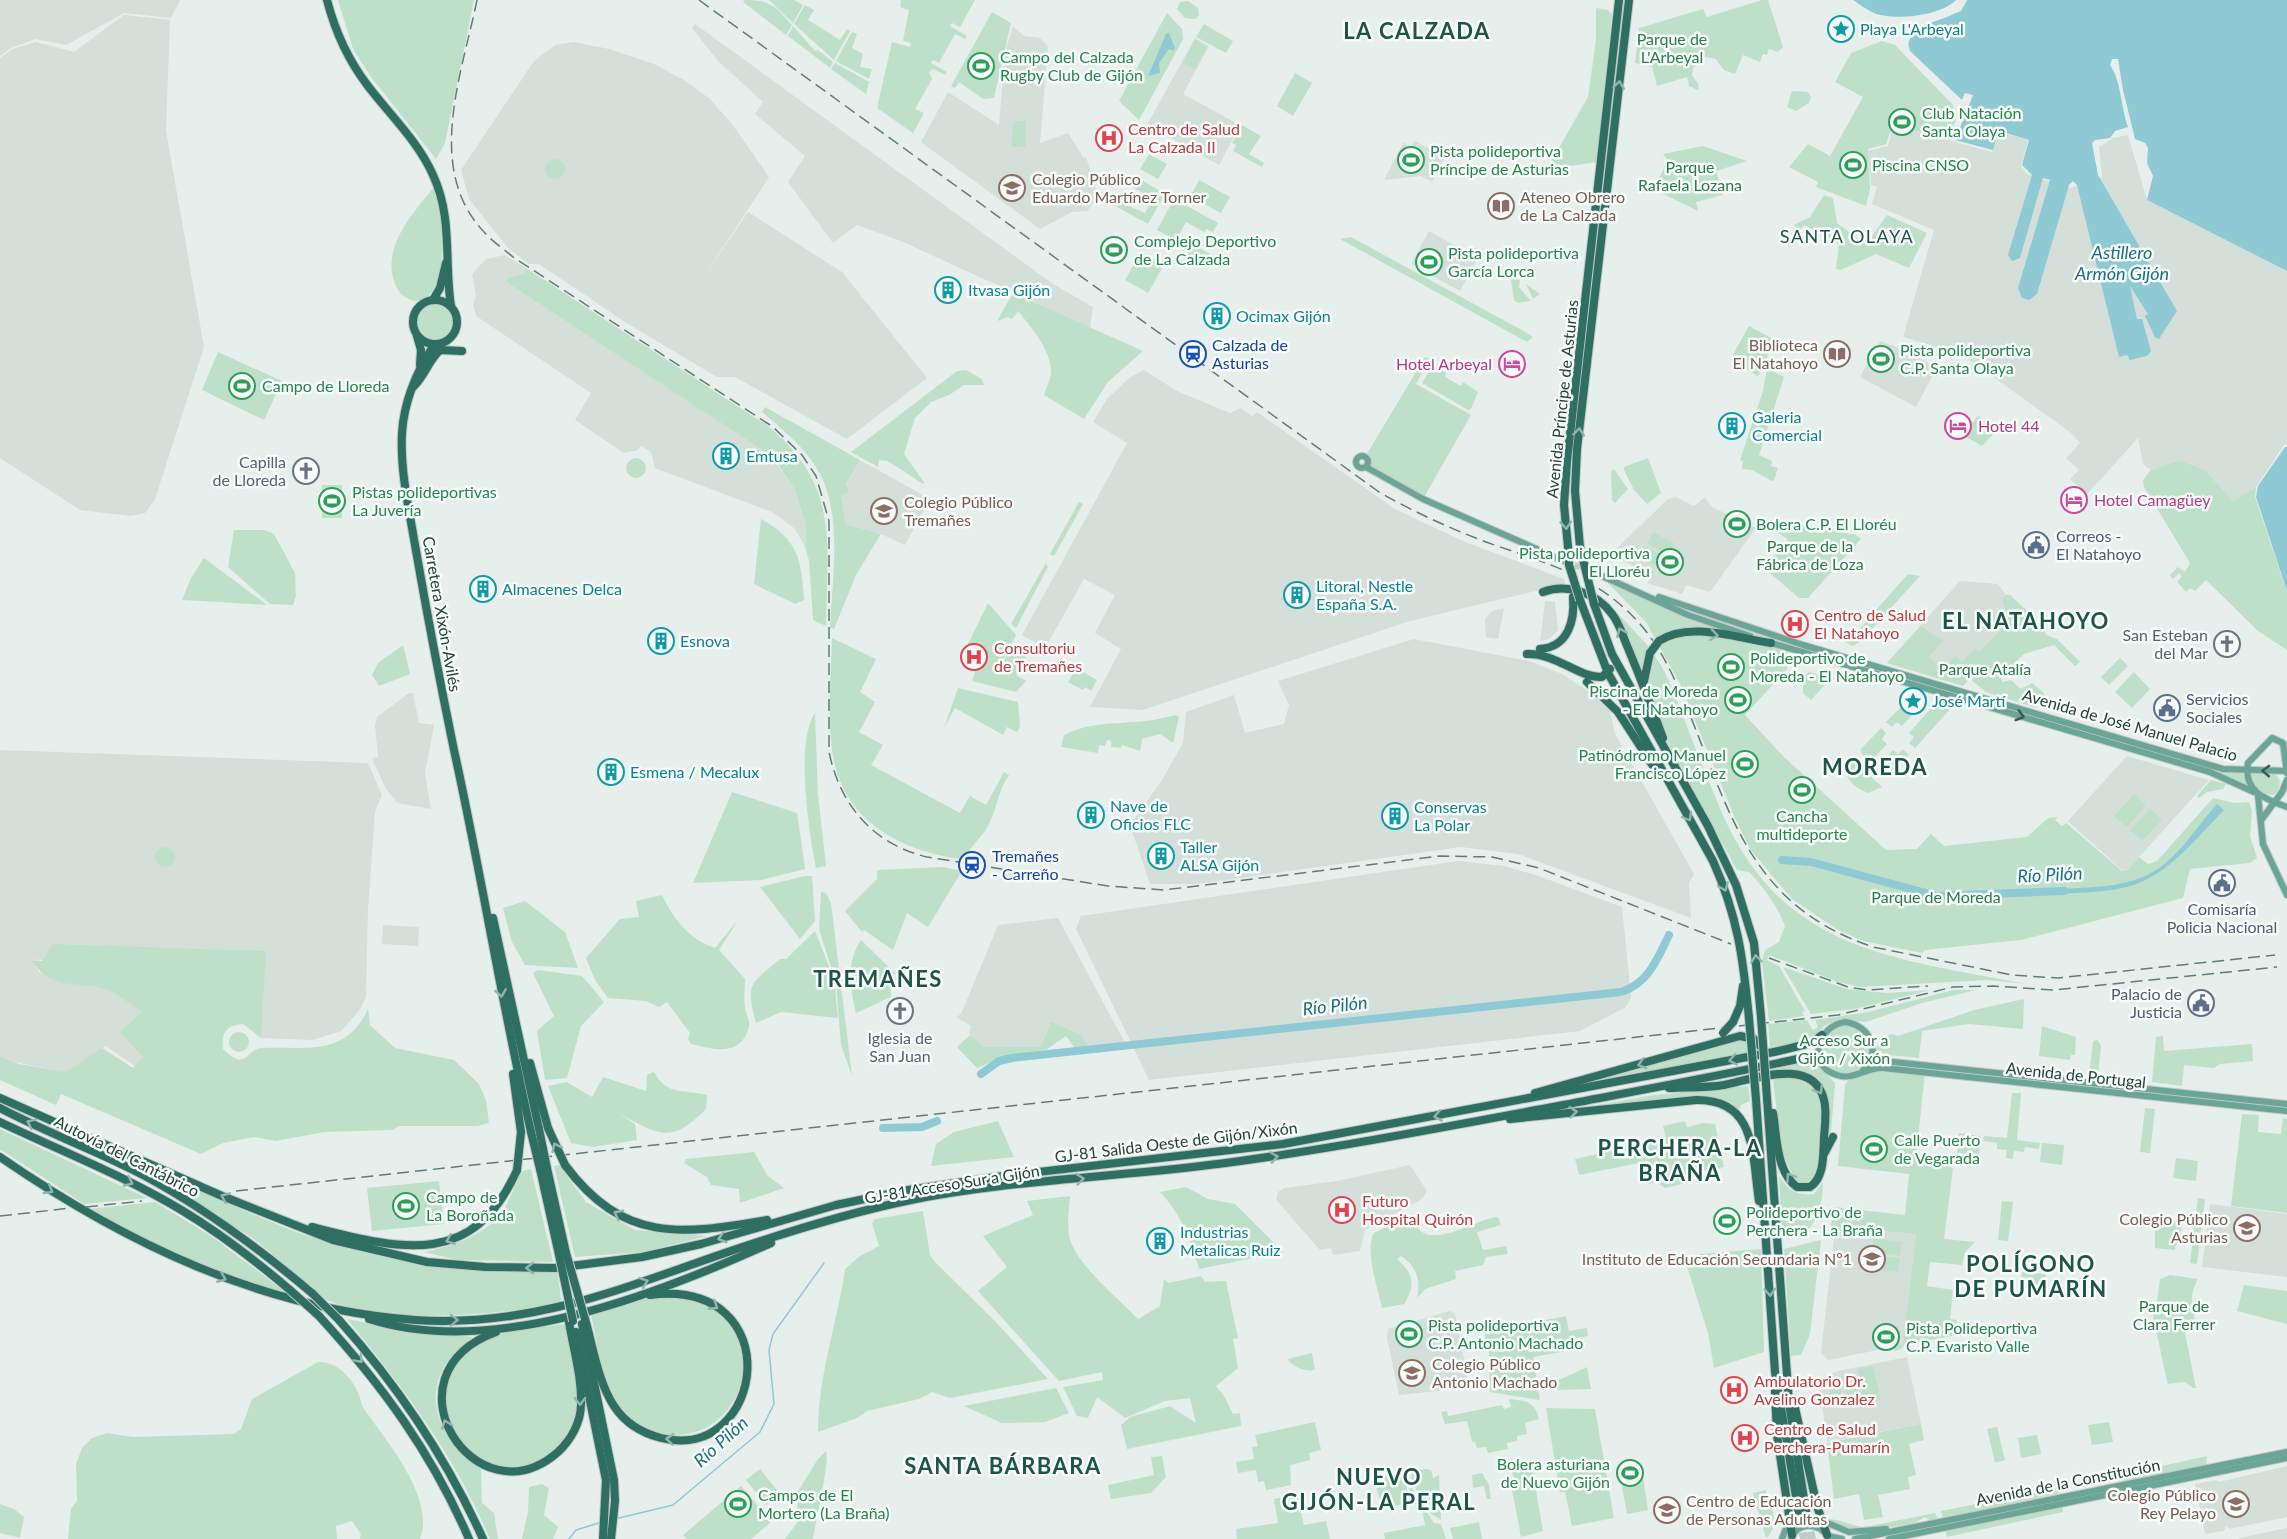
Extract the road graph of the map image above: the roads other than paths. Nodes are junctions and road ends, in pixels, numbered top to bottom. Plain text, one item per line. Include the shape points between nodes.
1 (327, 0) edge
2 (1619, 0) edge
3 (1629, 0) edge
4 (1601, 174) junction
5 (1597, 237) junction
6 (449, 250) junction
7 (433, 300) junction
8 (450, 306) junction
9 (416, 334) junction
10 (434, 345) junction
11 (462, 351) dead end
12 (420, 366) junction
13 (412, 388) junction
14 (1366, 467) dead end
15 (1567, 563) junction
16 (1591, 571) tunnel mouth
17 (1624, 585) junction
18 (1543, 592) dead end
19 (1576, 599) junction
20 (1771, 644) junction
21 (1540, 649) dead end
22 (1527, 654) dead end
23 (1612, 654) junction
24 (1608, 673) junction
25 (1587, 682) dead end
26 (1644, 686) junction
27 (1671, 759) junction
28 (2247, 770) junction
29 (2287, 772) edge
30 (2287, 780) edge
31 (2256, 794) junction
32 (1678, 800) junction
33 (2274, 803) junction
34 (2287, 807) edge
35 (2262, 820) junction
36 (472, 832) junction
37 (2287, 895) edge
38 (1744, 963) junction
39 (510, 993) junction
40 (507, 1025) junction
41 (1822, 1035) junction
42 (1748, 1036) junction
43 (1696, 1048) junction
44 (1763, 1049) junction
45 (1873, 1050) junction
46 (1821, 1062) junction
47 (1863, 1070) junction
48 (1638, 1090) junction
49 (0, 1098) edge
50 (1767, 1100) junction
51 (2287, 1104) edge
52 (1495, 1105) junction
53 (0, 1108) edge
54 (2287, 1111) edge
55 (0, 1122) edge
56 (1473, 1122) junction
57 (535, 1130) junction
58 (1833, 1137) dead end
59 (0, 1157) edge
60 (1823, 1158) junction
61 (818, 1210) junction
62 (1764, 1213) junction
63 (279, 1220) junction
64 (807, 1226) junction
65 (562, 1254) junction
66 (637, 1297) junction
67 (356, 1314) junction
68 (577, 1321) junction
69 (509, 1327) junction
70 (1787, 1365) junction
71 (1775, 1371) junction
72 (2287, 1452) edge
73 (2287, 1458) edge
74 (611, 1502) junction
75 (1790, 1513) junction
76 (1823, 1521) junction
77 (1910, 1527) junction
78 (1791, 1537) edge
79 (1828, 1537) edge
80 (468, 1539) edge
81 (483, 1539) edge
82 (603, 1539) edge
83 (611, 1539) edge
84 (1782, 1539) edge
85 (1842, 1539) edge
86 (1855, 1539) edge
87 (1889, 1539) edge

1 - 6 highway via 344,49 434,175 445,211
2 - 4 highway, Avenida Príncipe de Asturias
5 -> 3 highway, Avenida Príncipe de Asturias via 1608,180
4 - 5 highway, Avenida Príncipe de Asturias
4 - 5 highway, Avenida Príncipe de Asturias via 1604,182
5 -> 15 highway, Avenida Príncipe de Asturias, bridge via 1567,460
23 -> 5 highway, Avenida Príncipe de Asturias, bridge via 1580,547 1575,491
6 - 7 highway via 440,288
6 - 8 highway
7 - 8 highway
7 - 9 highway via 416,311
8 - 10 highway via 458,321 457,329 450,340
9 - 10 highway
9 - 12 highway, Carretera Xixón-Avilés
10 - 12 highway, Carretera Xixón-Avilés
11 - 13 highway via 440,350
12 - 13 highway, Carretera Xixón-Avilés
13 - 36 highway, Carretera Xixón-Avilés via 402,433 406,490 431,642
14 - 15 main road via 1423,499
15 - 19 highway, Avenida Príncipe de Asturias, bridge
16 - 17 main road, Avenida de José Manuel Palacio
17 - 20 main road, Avenida de José Manuel Palacio via 1688,615
17 - 28 main road, Avenida de José Manuel Palacio via 1803,645 2223,769
26 -> 18 highway via 1617,621 1605,606 1579,591 1560,588
19 - 21 highway via 1565,636
19 - 24 highway, Avenida Príncipe de Asturias
26 -> 20 highway, bridge via 1650,653 1670,635 1688,632
20 -> 31 main road, Avenida de José Manuel Palacio via 2210,772
22 - 24 highway via 1560,661 1592,677
23 - 24 highway
23 - 27 highway, Avenida Príncipe de Asturias
24 - 32 highway, Avenida Príncipe de Asturias
25 - 32 highway via 1618,712
26 - 27 highway
44 -> 27 highway, Avenida Príncipe de Asturias, bridge via 1754,943 1744,908 1723,855
29 -> 28 main road, Avenida de José Manuel Palacio
28 - 29 main road via 2249,760 2272,738 2283,742
28 - 31 main road via 2248,782
30 - 33 main road
31 - 33 main road, Avenida de José Manuel Palacio
31 - 35 main road
32 -> 38 highway, Avenida Príncipe de Asturias via 1726,889
33 - 34 main road
33 - 35 main road
35 - 37 main road via 2263,844
36 - 39 highway
36 -> 40 highway
38 - 42 highway, Avenida Príncipe de Asturias, bridge
38 - 43 highway, bridge via 1740,1006 1733,1022 1723,1033
39 - 57 highway
61 -> 39 highway, bridge via 681,1232 648,1227 609,1209 583,1189 565,1165 548,1128
40 - 57 highway
40 -> 63 highway, bridge via 521,1132 517,1170 489,1216 469,1232 444,1243 411,1247
41 - 45 main road via 1838,1023 1852,1023 1869,1035
41 - 46 main road
41 -> 52 highway via 1811,1043 1774,1052
42 - 43 highway
42 - 44 highway, bridge
42 - 62 highway, Avenida Príncipe de Asturias, bridge
43 -> 52 highway
44 - 50 highway, Avenida Príncipe de Asturias, bridge
45 - 47 main road
45 - 51 main road, Avenida de Portugal via 1884,1061
46 - 47 main road via 1838,1076 1851,1076
46 - 48 highway via 1807,1057
47 - 54 main road, Avenida de Portugal via 1902,1070
48 - 56 highway
48 -> 60 highway via 1720,1086 1767,1075 1802,1075 1814,1081 1824,1098
63 -> 49 highway
60 -> 50 highway via 1815,1184 1803,1188 1793,1184 1783,1165
50 - 70 highway, Avenida Príncipe de Asturias
52 -> 61 highway, GJ-81 Salida Oeste de Gijón/Xixón via 1283,1144 1003,1176 859,1199
81 -> 53 highway, Autovía del Cantábrico, bridge via 427,1431 384,1371 313,1294 203,1209 143,1175
55 -> 80 highway, Autovía del Cantábrico, bridge via 182,1210 291,1290 366,1367 408,1425 457,1511
56 -> 62 highway via 1696,1100 1724,1103 1740,1115 1746,1129 1759,1204
64 -> 56 highway, GJ-81 Acceso Sur a Gijón via 914,1200 1219,1164
57 - 65 highway, bridge
58 - 60 highway
59 -> 67 highway via 96,1218 190,1264 269,1295
61 -> 63 highway via 701,1244 642,1257 555,1268 427,1262 333,1240
62 -> 71 highway, Avenida Príncipe de Asturias
64 - 66 highway via 704,1273
67 -> 64 highway via 458,1320 558,1308 609,1295
65 - 68 highway, bridge
65 - 68 highway, bridge via 562,1272
66 -> 68 highway via 678,1293 692,1296 718,1307 735,1325 747,1352 747,1380 738,1406 717,1429 701,1437 670,1440 634,1427 612,1404
66 - 69 highway
67 - 69 highway via 382,1323 464,1332
68 -> 69 highway via 581,1404 578,1420 564,1446 552,1457 520,1470 482,1465 463,1452 442,1415 444,1378 455,1358 471,1343
68 - 74 highway
70 - 71 highway, Avenida Príncipe de Asturias via 1803,1519
70 - 76 highway
71 - 75 highway via 1777,1436
72 - 77 main road, Avenida de la Constitución
73 - 87 main road, Avenida de la Constitución
74 - 82 highway
74 - 83 highway
75 - 78 highway
75 - 84 main road
76 - 77 main road via 1849,1532
76 - 79 highway
77 - 86 main road, Avenida de la Constitución
78 - 79 main road via 1808,1525 1820,1528
79 - 85 main road

